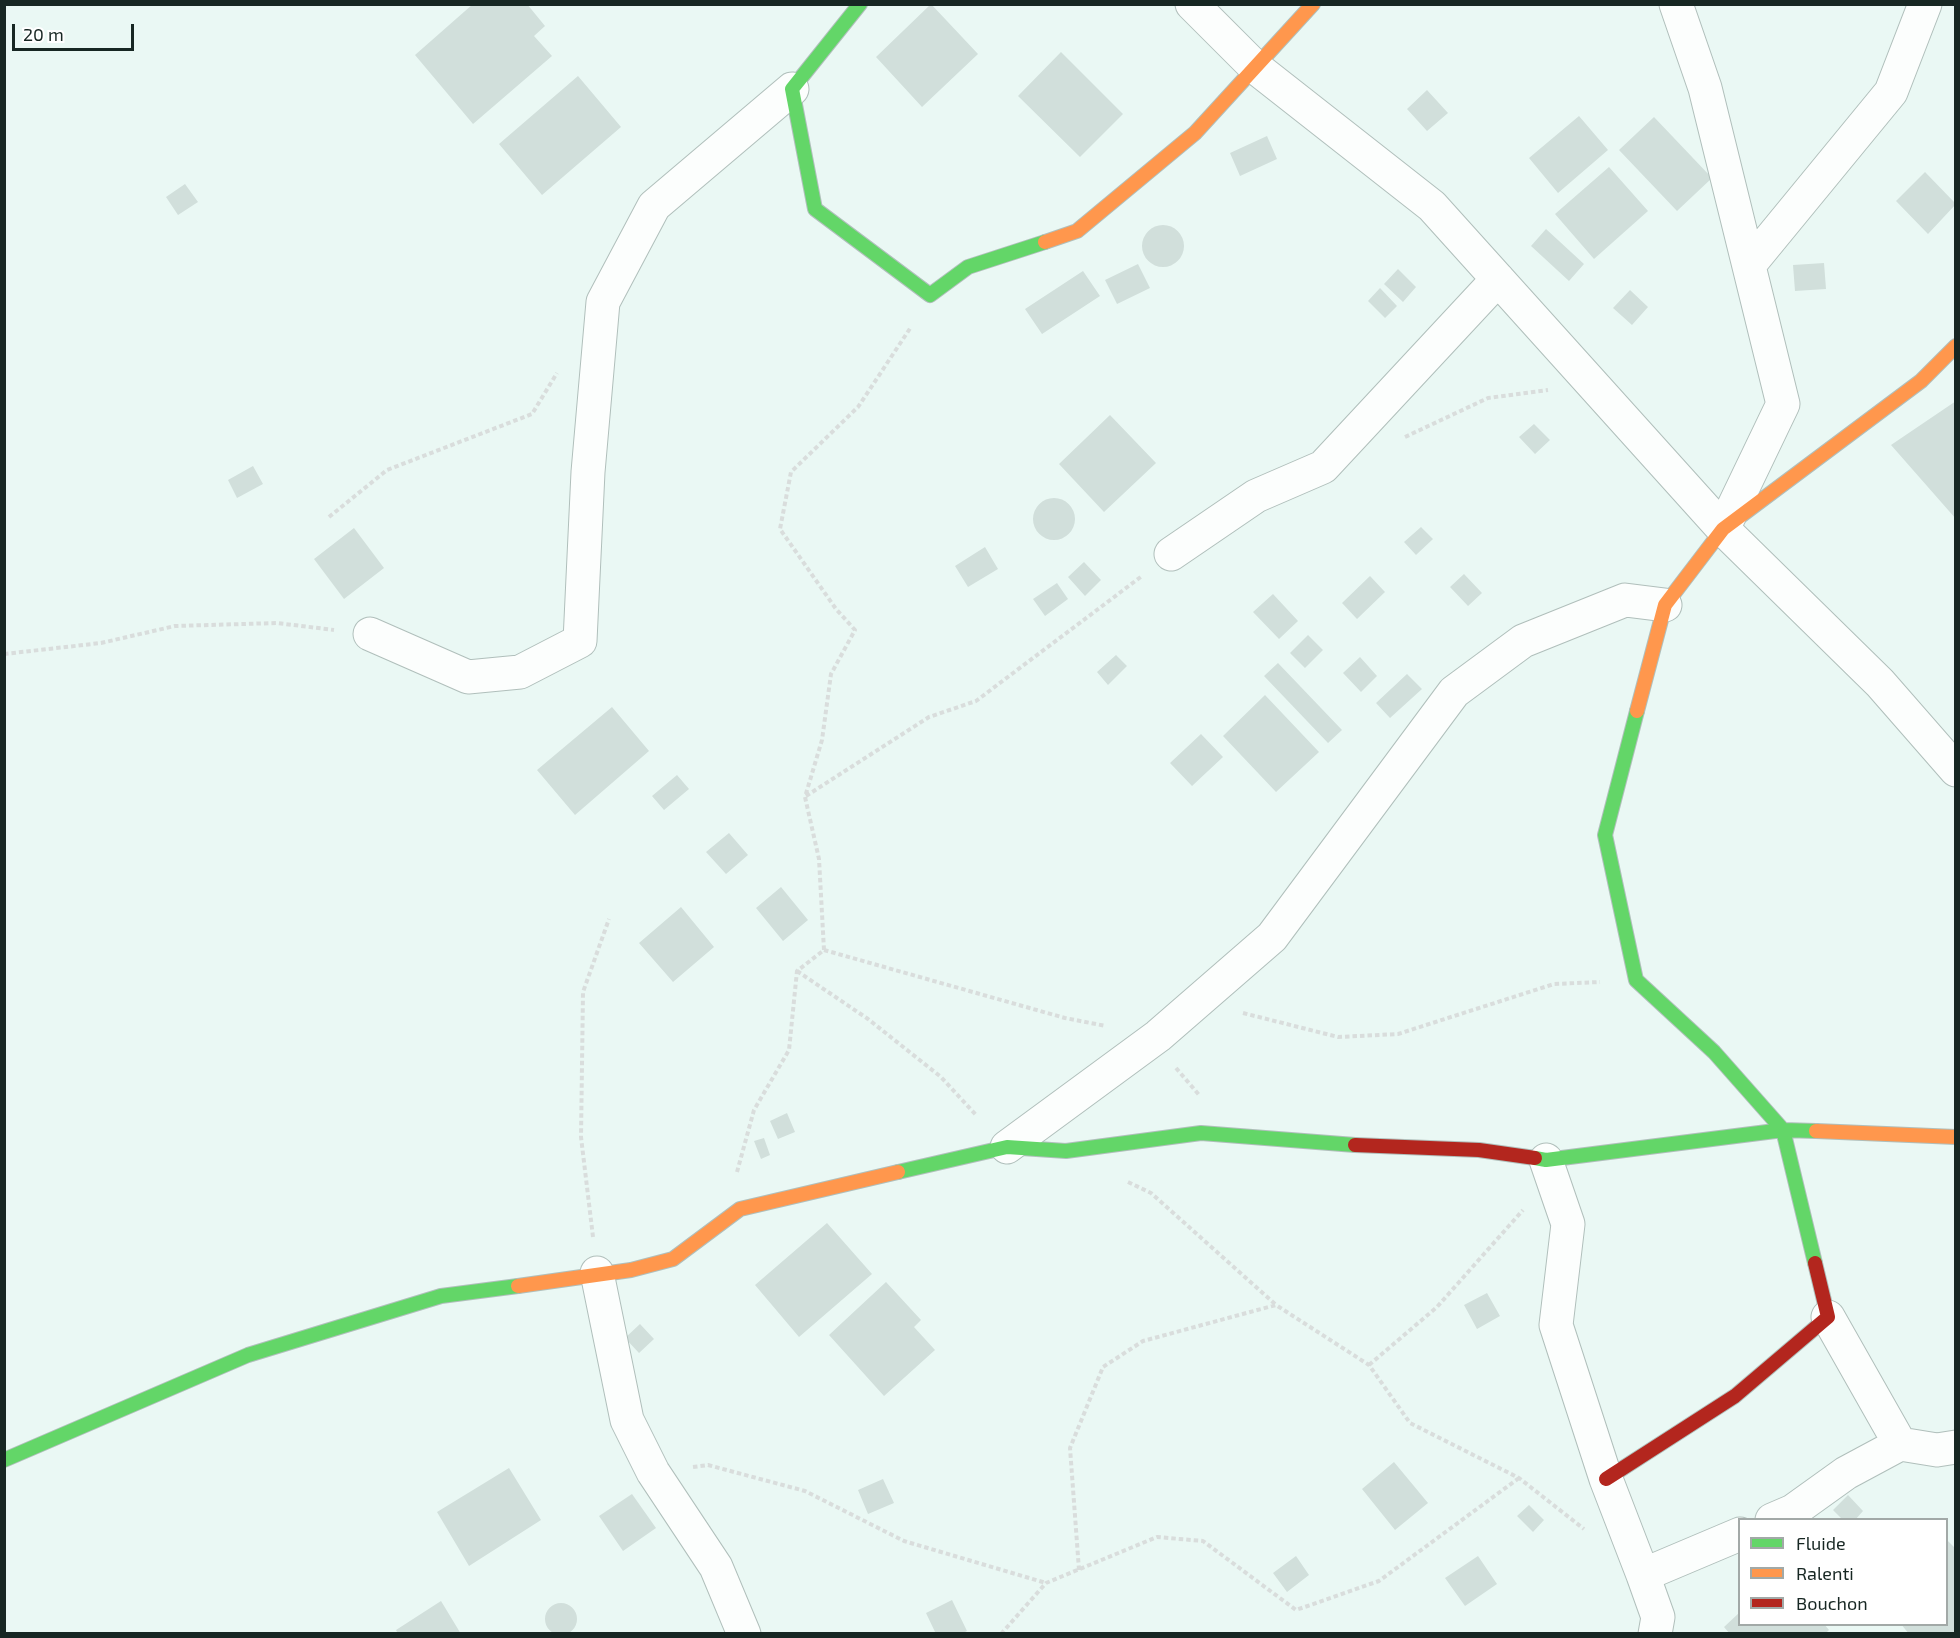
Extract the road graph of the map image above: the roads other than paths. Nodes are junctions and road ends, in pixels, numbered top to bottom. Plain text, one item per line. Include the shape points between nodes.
1 (860, 4) edge
2 (1192, 4) edge
3 (1313, 4) edge
4 (1676, 4) edge
5 (1925, 4) edge
6 (1255, 67) junction
7 (792, 89) junction
8 (1749, 265) junction
9 (1498, 279) junction
10 (1956, 346) edge
11 (1724, 529) junction
12 (1171, 554) road end
13 (1665, 605) junction
14 (370, 634) road end
15 (1956, 770) edge
16 (1783, 1130) junction
17 (1956, 1137) edge
18 (1006, 1147) junction
19 (1546, 1160) junction
20 (597, 1273) junction
21 (1828, 1317) junction
22 (1900, 1444) junction
23 (1956, 1447) edge
24 (4, 1460) edge
25 (1606, 1479) junction
26 (1777, 1518) edge
27 (1738, 1535) edge
28 (1643, 1575) junction
29 (1664, 1628) edge
30 (744, 1634) edge

1 - 7 street
2 - 6 street
3 - 6 street
4 - 8 street via 1705,88
5 - 8 street via 1891,92
6 - 7 street via 1195,133 1077,231 968,267 930,295 815,209
6 - 9 street via 1432,206
7 - 14 street via 654,206 603,302 588,472 580,641 520,672 468,677
8 - 11 street via 1783,404
9 - 11 street
9 - 12 street via 1323,467 1256,496
10 - 11 street via 1921,381
11 - 13 street
11 - 15 street via 1880,683
13 - 16 street via 1605,835 1636,980 1714,1052
13 - 18 street via 1625,600 1523,641 1454,692 1272,937 1158,1036
16 - 17 street
16 - 19 street
16 - 21 street
18 - 19 street via 1066,1150 1201,1133 1295,1142 1479,1150
18 - 20 street via 740,1209 673,1259 631,1270
19 - 25 street via 1568,1224 1556,1325
20 - 24 street via 441,1296 248,1354
20 - 30 street via 627,1420 653,1472 716,1567
21 - 22 street
21 - 25 street via 1735,1396
22 - 23 street via 1937,1450
22 - 26 street
25 - 28 street
27 - 28 street
28 - 29 street

